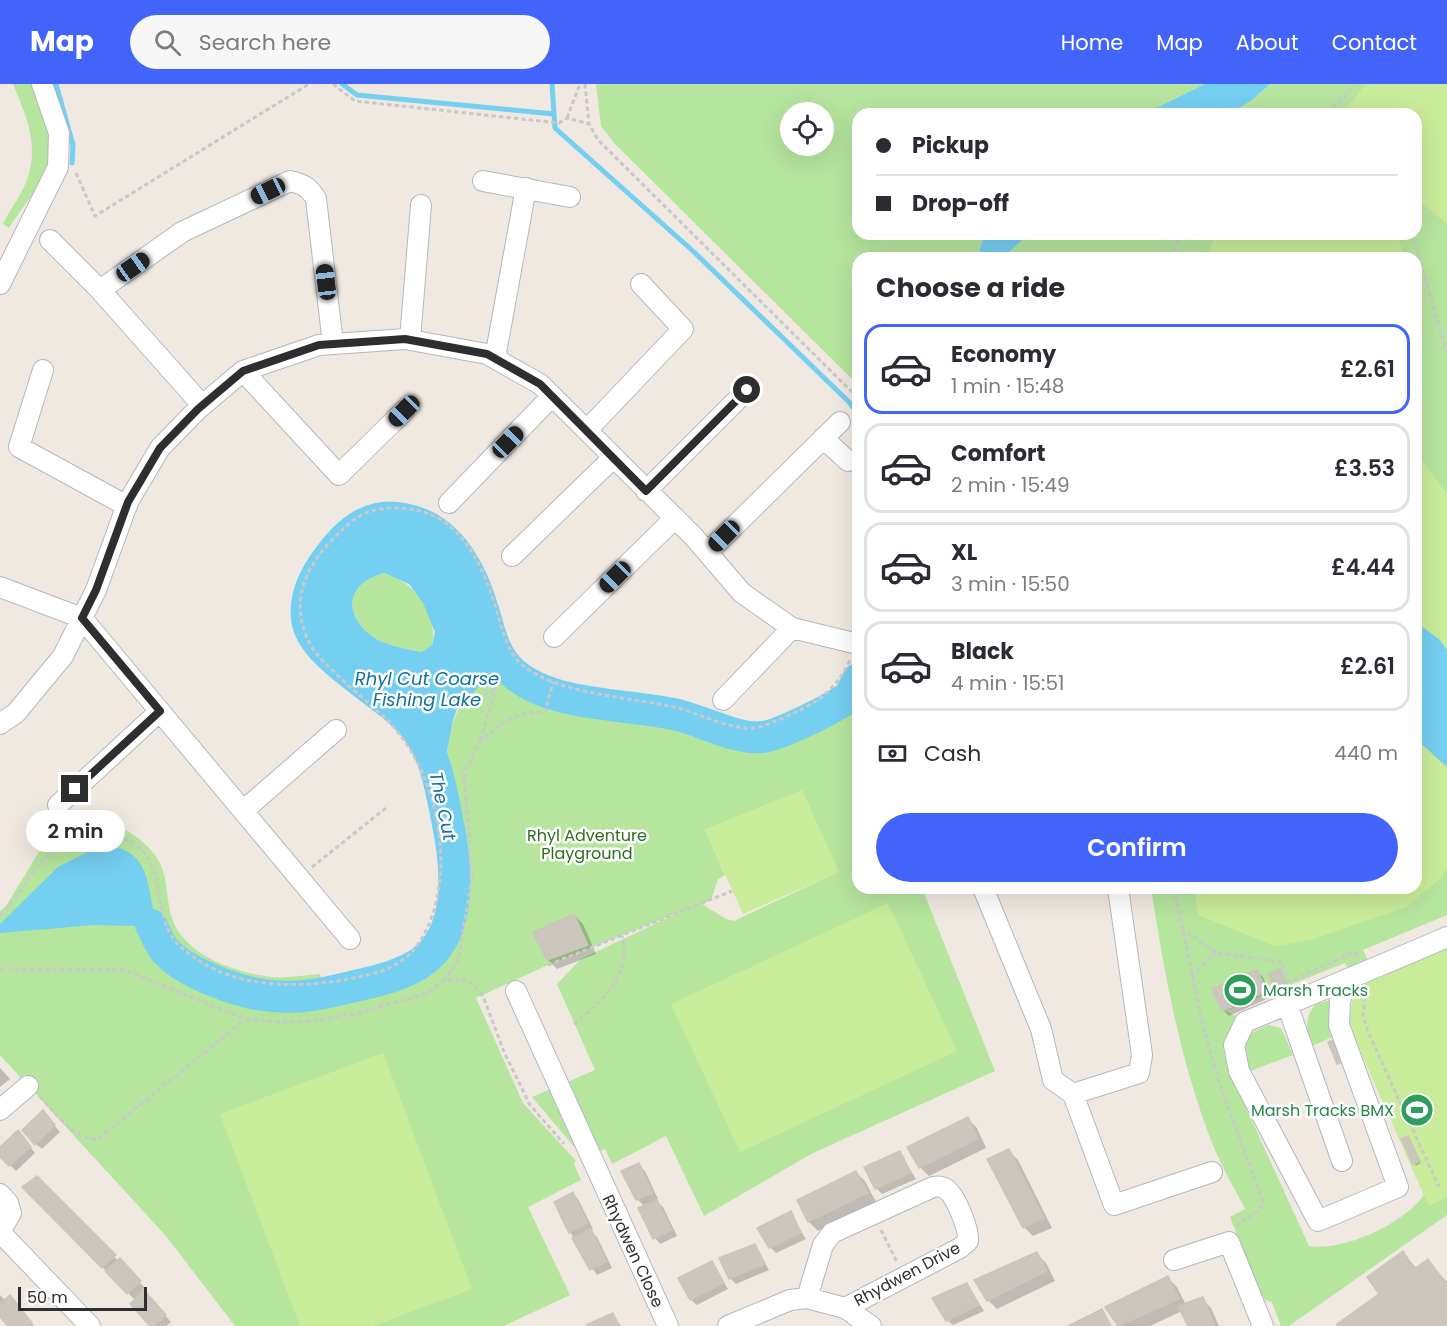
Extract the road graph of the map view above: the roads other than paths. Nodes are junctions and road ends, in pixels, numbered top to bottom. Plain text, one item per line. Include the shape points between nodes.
1 (42, 84) edge
2 (483, 181) dead end
3 (526, 188) junction
4 (570, 197) dead end
5 (421, 205) dead end
6 (50, 240) dead end
7 (0, 284) edge
8 (641, 284) dead end
9 (100, 290) junction
10 (410, 340) junction
11 (333, 344) junction
12 (495, 358) junction
13 (43, 370) dead end
14 (243, 371) junction
15 (747, 390) dead end
16 (552, 396) junction
17 (202, 405) junction
18 (404, 411) dead end
19 (840, 422) dead end
20 (587, 430) junction
21 (824, 438) junction
22 (614, 457) junction
23 (848, 461) dead end
24 (646, 491) junction
25 (449, 503) dead end
26 (127, 506) junction
27 (675, 518) junction
28 (708, 552) junction
29 (512, 556) dead end
30 (0, 587) edge
31 (82, 618) junction
32 (792, 628) junction
33 (554, 637) dead end
34 (852, 643) edge
35 (723, 700) dead end
36 (160, 711) junction
37 (0, 724) edge
38 (336, 730) dead end
39 (58, 805) dead end
40 (243, 811) junction
41 (985, 894) edge
42 (1119, 894) edge
43 (1447, 937) edge
44 (350, 939) dead end
45 (1347, 979) junction
46 (516, 992) dead end
47 (1287, 1004) junction
48 (28, 1086) road end
49 (1072, 1094) junction
50 (0, 1110) edge
51 (1342, 1161) dead end
52 (1212, 1172) dead end
53 (0, 1194) edge
54 (0, 1232) edge
55 (1174, 1260) dead end
56 (807, 1298) junction
57 (845, 1308) junction
58 (90, 1326) edge
59 (668, 1326) edge
60 (728, 1326) edge
61 (871, 1326) edge
62 (1263, 1326) edge

1 - 7 street via 58,133 58,167
2 - 3 street
3 - 4 street
3 - 12 street
5 - 10 street
6 - 9 street
8 - 20 street via 683,329
9 - 11 street via 182,232 290,181 310,189 316,199
9 - 17 street
10 - 11 street
10 - 12 street
11 - 14 street via 319,345
12 - 16 street via 540,384
13 - 26 street via 19,447
14 - 17 street
14 - 18 street via 339,475
15 - 24 street
16 - 20 street
16 - 25 street
17 - 26 street via 160,448
19 - 21 street
20 - 22 street
21 - 23 street
21 - 28 street
22 - 24 street
22 - 29 street
24 - 27 street
26 - 31 street
27 - 28 street
27 - 33 street
28 - 32 street via 742,593
30 - 31 street
31 - 36 street
31 - 37 street via 63,656 16,713
32 - 34 street
32 - 35 street
36 - 39 street
36 - 40 street
38 - 40 street
40 - 44 street
41 - 49 street via 1041,1029 1053,1080
42 - 49 street via 1142,1055 1139,1073
43 - 45 street
45 - 47 street
45 - 47 street via 1340,1001 1339,1025 1398,1187 1317,1221 1239,1071 1234,1045 1245,1022
46 - 59 street, Rhydwen Close
47 - 51 street
48 - 50 street
49 - 52 street via 1114,1205
53 - 54 street via 11,1213
54 - 58 street
55 - 62 street via 1229,1242
56 - 57 street, Rhydwen Drive
56 - 57 street, Rhydwen Drive via 823,1245 832,1233 933,1187 949,1191 969,1231 968,1241
56 - 60 street, Rhydwen Drive via 790,1300
57 - 61 street, Rhydwen Drive

